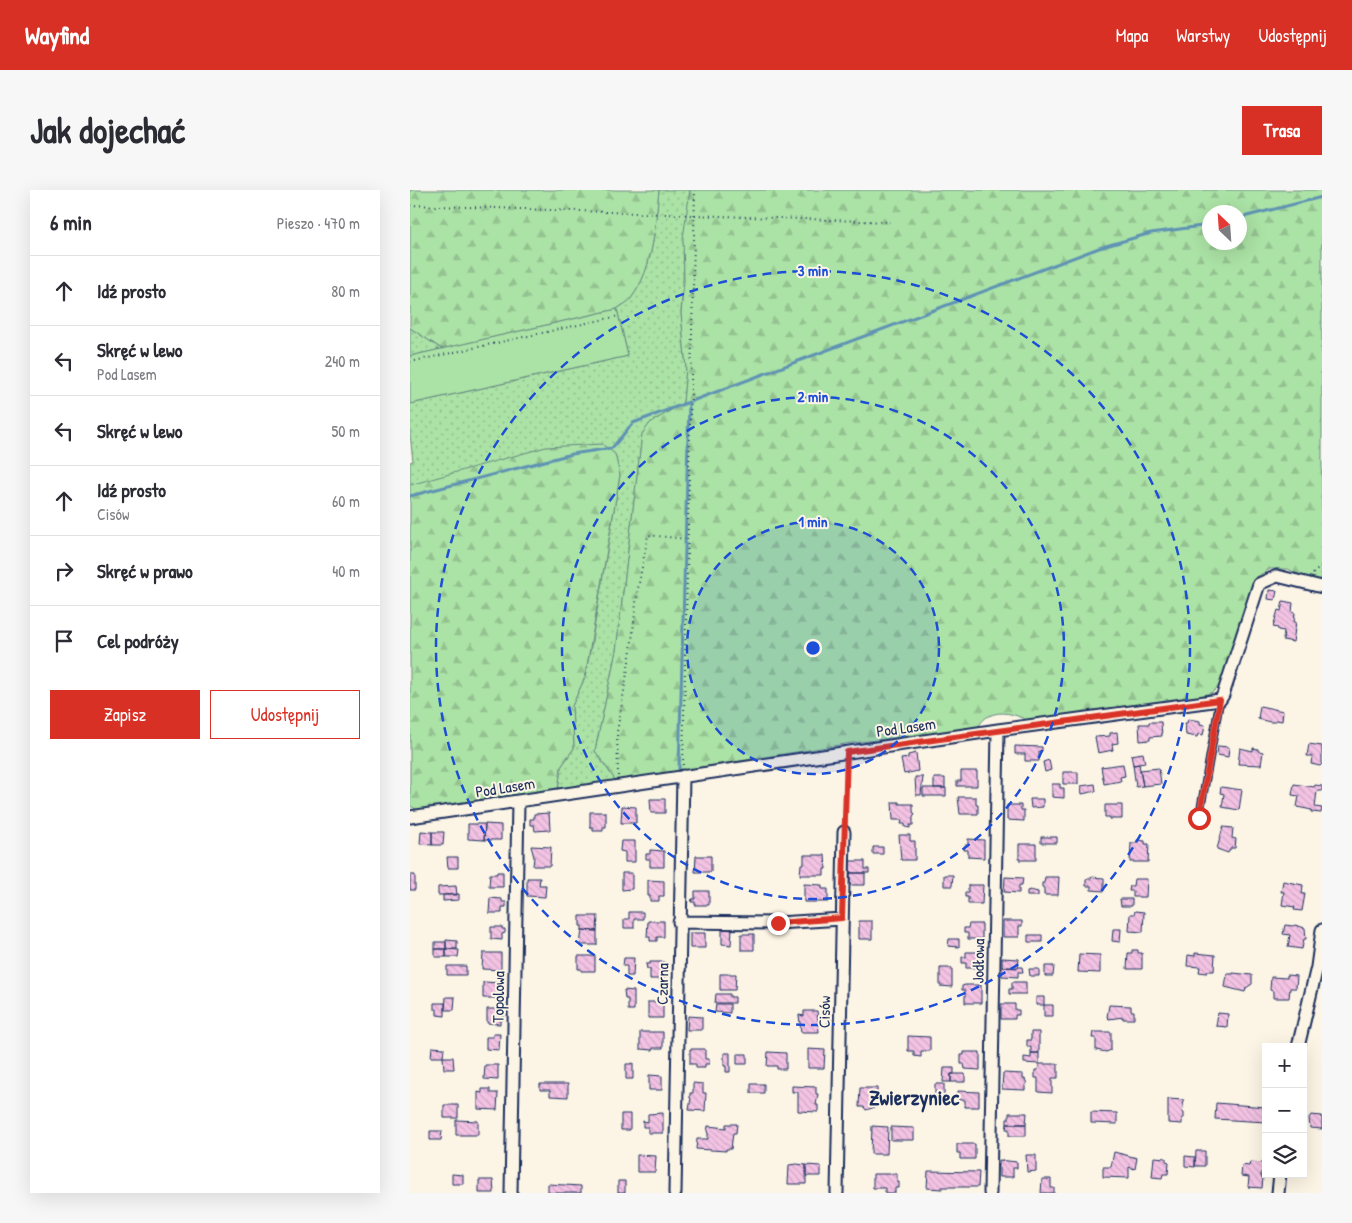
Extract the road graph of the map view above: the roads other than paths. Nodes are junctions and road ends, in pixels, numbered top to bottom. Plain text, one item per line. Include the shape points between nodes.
1 (1322, 587) edge
2 (1220, 700) junction
3 (998, 730) junction
4 (683, 776) junction
5 (518, 802) junction
6 (410, 817) edge
7 (1199, 818) dead end
8 (844, 832) road end
9 (842, 918) junction
10 (679, 922) junction
11 (1322, 930) edge
12 (1299, 1043) edge
13 (1280, 1178) edge
14 (511, 1193) edge
15 (674, 1193) edge
16 (837, 1193) edge
17 (990, 1193) edge
18 (1278, 1193) edge

1 - 2 street via 1277,576 1259,584
2 - 3 street, Pod Lasem
2 - 7 lane
3 - 4 street, Pod Lasem
3 - 17 street, Jodłowa
4 - 5 street, Pod Lasem
4 - 10 street, Czarna
5 - 6 street, Pod Lasem
5 - 14 street, Topolowa
8 - 9 street, Cisów
9 - 10 street via 778,923
9 - 16 street, Cisów
10 - 15 street, Czarna
11 - 12 street
13 - 18 street

